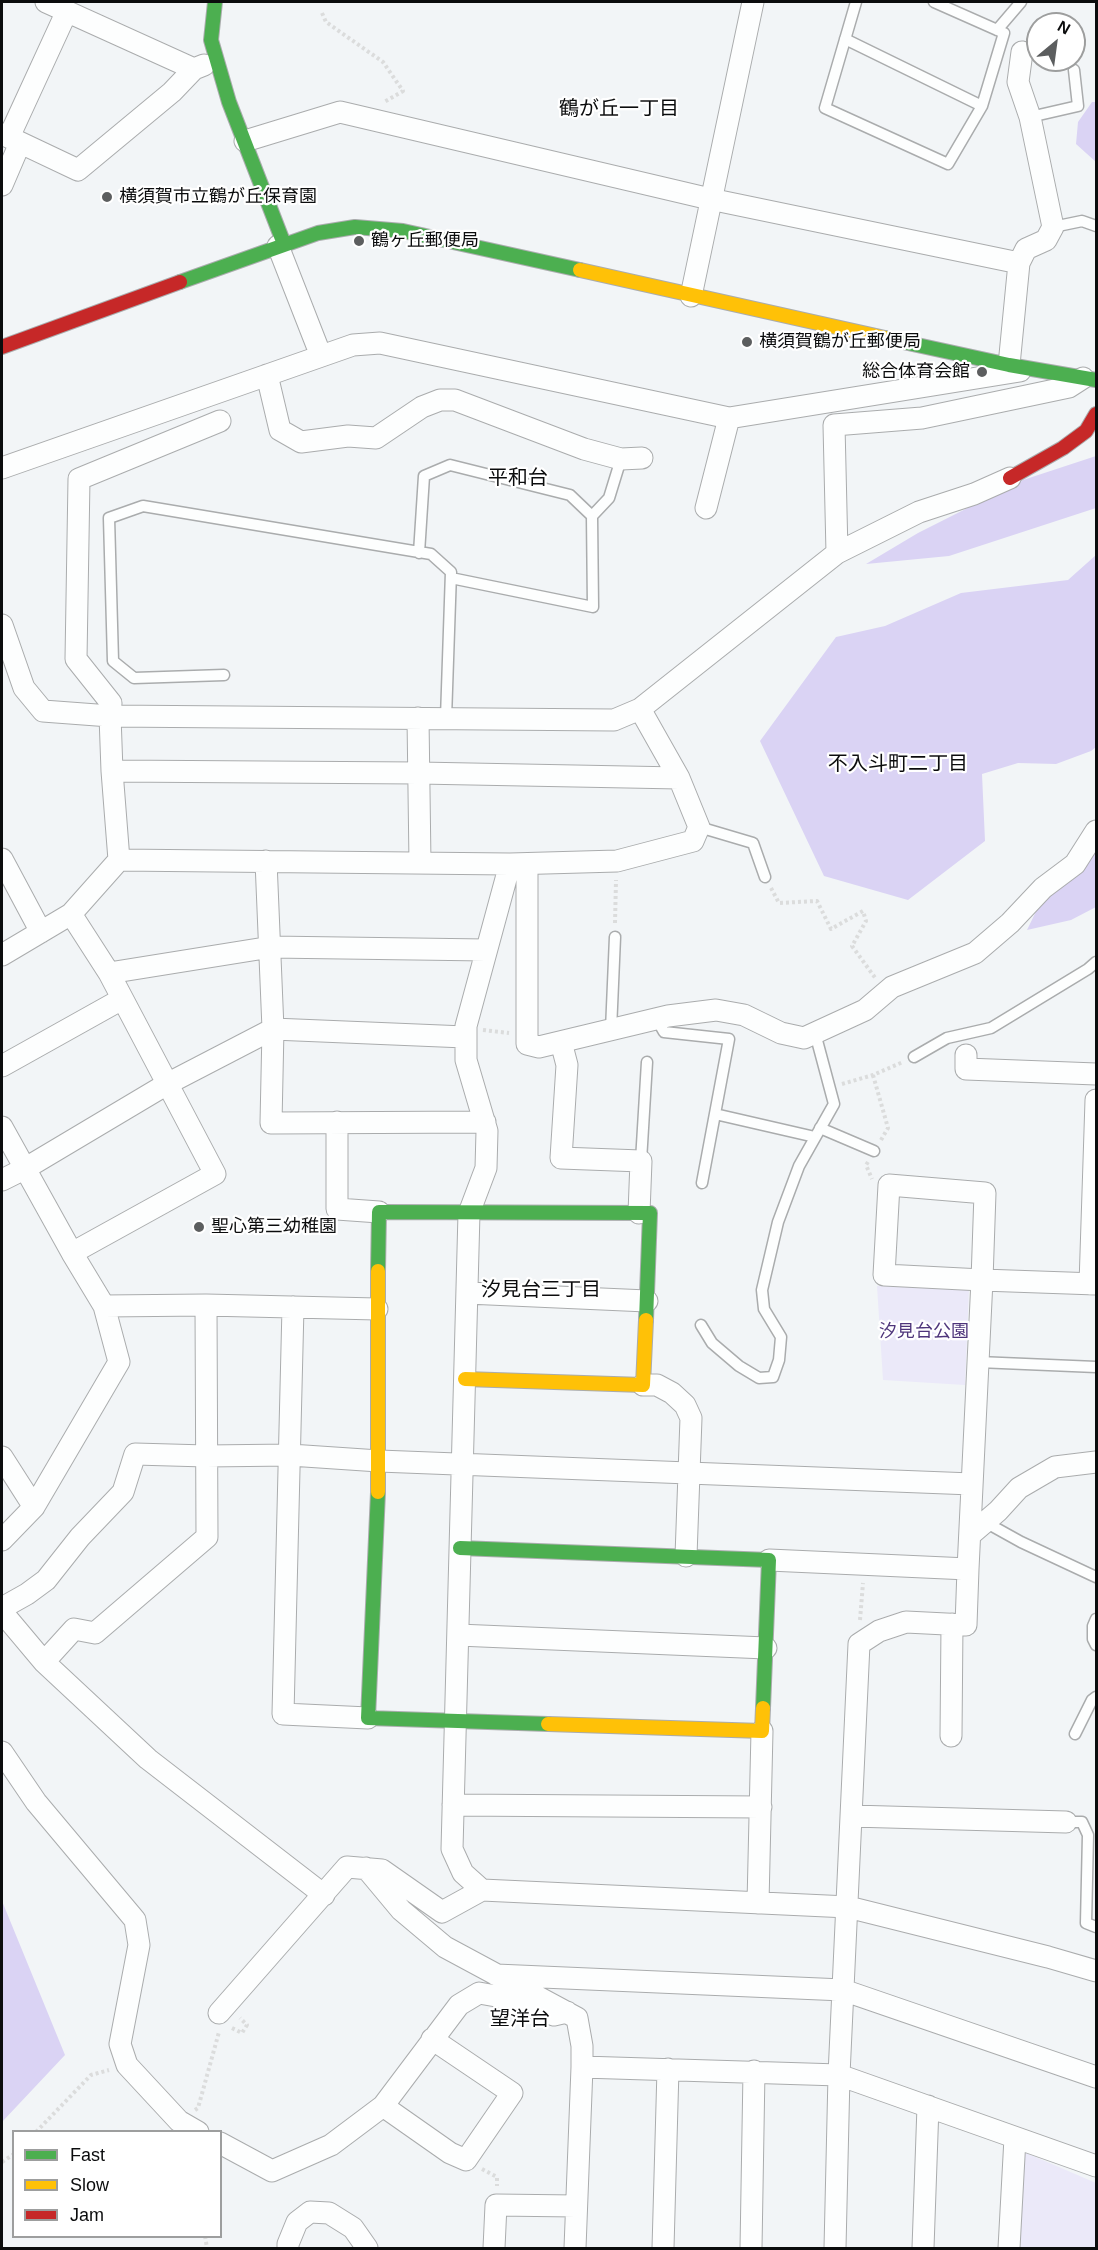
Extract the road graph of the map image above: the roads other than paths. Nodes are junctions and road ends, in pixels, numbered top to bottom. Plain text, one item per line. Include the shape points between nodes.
1 (46, 2) edge
2 (215, 2) edge
3 (753, 2) edge
4 (856, 2) edge
5 (934, 2) edge
6 (1022, 2) edge
7 (67, 11) junction
8 (997, 30) junction
9 (845, 39) junction
10 (1022, 52) dead end
11 (217, 59) junction
12 (194, 69) junction
13 (1074, 72) edge
14 (982, 106) junction
15 (1030, 117) junction
16 (10, 138) edge
17 (245, 141) junction
18 (2, 185) edge
19 (710, 199) junction
20 (1096, 226) edge
21 (1053, 227) junction
22 (281, 245) junction
23 (1019, 263) junction
24 (691, 296) junction
25 (2, 347) edge
26 (321, 356) junction
27 (1009, 364) junction
28 (1032, 369) junction
29 (267, 375) junction
30 (1090, 379) edge
31 (1096, 414) edge
32 (729, 418) junction
33 (220, 421) dead end
34 (642, 458) dead end
35 (621, 459) junction
36 (2, 468) edge
37 (1010, 478) joint
38 (706, 508) dead end
39 (592, 516) junction
40 (419, 553) junction
41 (837, 553) junction
42 (451, 578) junction
43 (2, 625) edge
44 (224, 675) dead end
45 (640, 709) junction
46 (110, 716) junction
47 (418, 718) junction
48 (447, 718) junction
49 (112, 771) junction
50 (419, 773) junction
51 (679, 778) junction
52 (699, 827) junction
53 (1096, 831) edge
54 (2, 859) edge
55 (119, 860) junction
56 (266, 861) junction
57 (420, 863) junction
58 (518, 864) junction
59 (765, 877) road end
60 (71, 914) junction
61 (41, 932) junction
62 (615, 937) road end
63 (271, 947) junction
64 (486, 950) junction
65 (2, 955) edge
66 (1096, 962) edge
67 (109, 973) junction
68 (122, 999) junction
69 (656, 1018) junction
70 (273, 1029) junction
71 (611, 1030) junction
72 (474, 1033) junction
73 (815, 1033) junction
74 (561, 1042) junction
75 (966, 1055) dead end
76 (914, 1057) road end
77 (647, 1062) dead end
78 (2, 1066) edge
79 (1096, 1074) edge
80 (167, 1084) junction
81 (1096, 1100) edge
82 (715, 1114) junction
83 (337, 1122) junction
84 (485, 1122) junction
85 (2, 1127) edge
86 (818, 1132) junction
87 (1095, 1141) edge
88 (874, 1151) dead end
89 (641, 1161) junction
90 (26, 1168) junction
91 (2, 1180) edge
92 (702, 1183) dead end
93 (379, 1212) junction
94 (469, 1213) junction
95 (639, 1213) junction
96 (72, 1253) junction
97 (982, 1280) junction
98 (1093, 1284) edge
99 (467, 1293) junction
100 (647, 1301) junction
101 (206, 1305) junction
102 (104, 1306) junction
103 (293, 1307) junction
104 (377, 1310) junction
105 (701, 1324) dead end
106 (978, 1362) junction
107 (1096, 1367) edge
108 (465, 1379) junction
109 (643, 1384) junction
110 (290, 1455) junction
111 (206, 1456) junction
112 (2, 1457) edge
113 (379, 1461) junction
114 (1096, 1462) edge
115 (463, 1464) junction
116 (690, 1473) junction
117 (972, 1484) junction
118 (34, 1507) junction
119 (977, 1529) junction
120 (2, 1540) edge
121 (460, 1548) junction
122 (686, 1556) junction
123 (769, 1560) junction
124 (968, 1569) junction
125 (1096, 1577) edge
126 (2, 1610) edge
127 (1096, 1619) edge
128 (952, 1624) junction
129 (458, 1635) junction
130 (1096, 1646) edge
131 (766, 1648) junction
132 (44, 1662) junction
133 (1096, 1697) edge
134 (368, 1718) junction
135 (455, 1720) junction
136 (762, 1731) junction
137 (1075, 1734) dead end
138 (951, 1736) dead end
139 (2, 1752) edge
140 (453, 1805) junction
141 (761, 1807) junction
142 (852, 1816) junction
143 (1066, 1822) joint
144 (365, 1867) junction
145 (482, 1890) junction
146 (324, 1895) junction
147 (758, 1903) junction
148 (848, 1907) junction
149 (1096, 1927) edge
150 (1096, 1971) edge
151 (496, 1975) junction
152 (843, 1989) junction
153 (567, 2012) junction
154 (221, 2017) road end
155 (432, 2039) junction
156 (582, 2067) junction
157 (668, 2069) junction
158 (754, 2071) junction
159 (839, 2075) junction
160 (1096, 2077) edge
161 (383, 2106) junction
162 (928, 2106) junction
163 (195, 2130) edge
164 (1015, 2138) junction
165 (222, 2145) edge
166 (1096, 2166) edge
167 (576, 2206) junction
168 (288, 2248) edge
169 (367, 2248) edge
170 (494, 2248) edge
171 (575, 2248) edge
172 (663, 2248) edge
173 (751, 2248) edge
174 (835, 2248) edge
175 (923, 2248) edge
176 (1009, 2248) edge

1 - 7 street
2 - 11 street via 211,40
3 - 19 street
4 - 9 lane
5 - 8 lane
6 - 8 lane
7 - 12 street
7 - 16 street
8 - 14 lane via 1004,33
9 - 14 lane
9 - 14 lane via 825,108 948,164
10 - 15 street via 1018,82
11 - 12 street
11 - 17 street
12 - 16 street via 78,170
13 - 15 lane via 1078,106
15 - 21 street
16 - 18 street
17 - 19 street via 340,112
17 - 22 street
19 - 23 street
19 - 24 street
20 - 21 lane via 1082,221
21 - 23 street via 1046,240 1026,249
22 - 24 street via 318,233 356,227 403,231
22 - 25 street
22 - 26 street
23 - 27 street
24 - 27 street
26 - 29 street
26 - 32 street via 353,345 381,343
27 - 28 street
28 - 30 street
28 - 32 street
29 - 35 street via 280,430 301,442 348,436 376,438 422,408 440,400 455,400
29 - 36 street
30 - 41 street via 1069,387 922,418 834,425
31 - 37 street via 1086,432
32 - 38 street
33 - 46 street via 79,478 76,659 111,703
34 - 35 street
35 - 39 lane via 609,498
37 - 41 street via 920,512
39 - 40 lane via 570,495 450,465 424,476
39 - 42 lane via 593,607
40 - 42 lane via 431,554 451,572
40 - 44 lane via 143,506 110,518 113,660 134,678
41 - 45 street
42 - 48 lane
43 - 46 street via 24,688 43,711
45 - 48 street via 614,720
45 - 51 street
46 - 47 street
46 - 49 street
47 - 48 street
47 - 50 street
49 - 50 street
49 - 55 street
50 - 51 street
50 - 57 street
51 - 52 street
52 - 58 street via 693,841 616,861
52 - 59 lane via 753,843
53 - 73 street via 1075,864 1043,888 975,953 892,987 865,1010
54 - 61 street
55 - 56 street
55 - 60 street
56 - 57 street
56 - 63 street
57 - 58 street
58 - 64 street
58 - 74 street via 527,1044 539,1047
60 - 61 street
60 - 67 street
61 - 65 street
62 - 71 lane
63 - 64 street
63 - 67 street
63 - 70 street
64 - 72 street via 466,1026
66 - 76 lane via 991,1028 947,1038
67 - 68 street
68 - 78 street
68 - 80 street
69 - 71 street
69 - 73 street via 716,1010 744,1015 781,1033 804,1038
69 - 82 lane via 664,1032 729,1039
70 - 72 street
70 - 80 street
70 - 83 street via 272,1123
71 - 74 street
72 - 84 street via 466,1060
73 - 86 lane via 834,1104
74 - 89 street via 567,1065 561,1158
75 - 79 street via 966,1069
77 - 89 lane
80 - 90 street
80 - 96 street via 215,1174
81 - 87 street
82 - 86 lane
82 - 92 lane
83 - 84 street
83 - 93 street via 337,1209
84 - 94 street via 486,1168
85 - 90 street
86 - 88 lane
86 - 105 lane via 799,1166 778,1222 762,1290 764,1309 781,1338 773,1377 759,1378 739,1366 712,1343
87 - 98 street
89 - 95 street
90 - 91 street
90 - 96 street
93 - 94 street
93 - 104 street
94 - 95 street
94 - 99 street
95 - 100 street via 650,1213
96 - 102 street
97 - 97 street via 985,1194 889,1185 884,1275
97 - 98 street
97 - 106 street
99 - 100 street
99 - 108 street
100 - 109 street
101 - 102 street
101 - 103 street
101 - 111 street
102 - 118 street via 119,1362
103 - 104 street
103 - 110 street
104 - 113 street
106 - 107 lane
106 - 117 street
108 - 109 street
108 - 115 street
109 - 116 street via 657,1385 685,1405 691,1418
110 - 111 street
110 - 113 street
110 - 134 street via 283,1714
111 - 126 street via 135,1454 123,1492 46,1580
111 - 132 street via 207,1537 95,1633 74,1629
112 - 118 street
113 - 115 street
113 - 134 street
114 - 119 street via 1055,1467 1019,1488
115 - 116 street
115 - 121 street
116 - 117 street
116 - 122 street
117 - 119 street
118 - 120 street
119 - 124 street
119 - 125 lane via 1020,1542
121 - 122 street
121 - 129 street
122 - 123 street
123 - 124 street
123 - 131 street
124 - 128 street via 966,1625
126 - 132 street
127 - 130 lane
128 - 138 street
128 - 142 street via 906,1622 879,1631 859,1644
129 - 131 street
129 - 135 street
131 - 136 street
132 - 146 street via 148,1759
133 - 137 lane
134 - 135 street
135 - 136 street
135 - 140 street
136 - 141 street
139 - 163 street via 36,1802 135,1920 139,1945 120,2044 127,2065 179,2121
140 - 141 street
140 - 145 street via 452,1850 463,1873
141 - 147 street
142 - 143 street
142 - 148 street
143 - 149 lane via 1082,1822 1088,1836 1086,1923
144 - 145 street via 382,1870 442,1911
144 - 146 street via 347,1868
144 - 151 street via 401,1910 445,1947
145 - 147 street
146 - 154 street
147 - 148 street
148 - 150 street
148 - 152 street
151 - 152 street
151 - 153 street
152 - 159 street
152 - 160 street
153 - 155 street via 554,2015 479,1993 459,2005
153 - 156 street via 577,2018
155 - 161 street
155 - 161 street via 512,2093 466,2160
156 - 157 street
156 - 167 street
157 - 158 street
157 - 172 street
158 - 159 street
158 - 173 street
159 - 162 street
159 - 174 street
161 - 165 street via 331,2145 272,2171
162 - 164 street
162 - 175 street
164 - 166 street
164 - 176 street
167 - 170 street via 496,2205
167 - 171 street
168 - 169 street via 297,2222 310,2212 329,2213 353,2228

